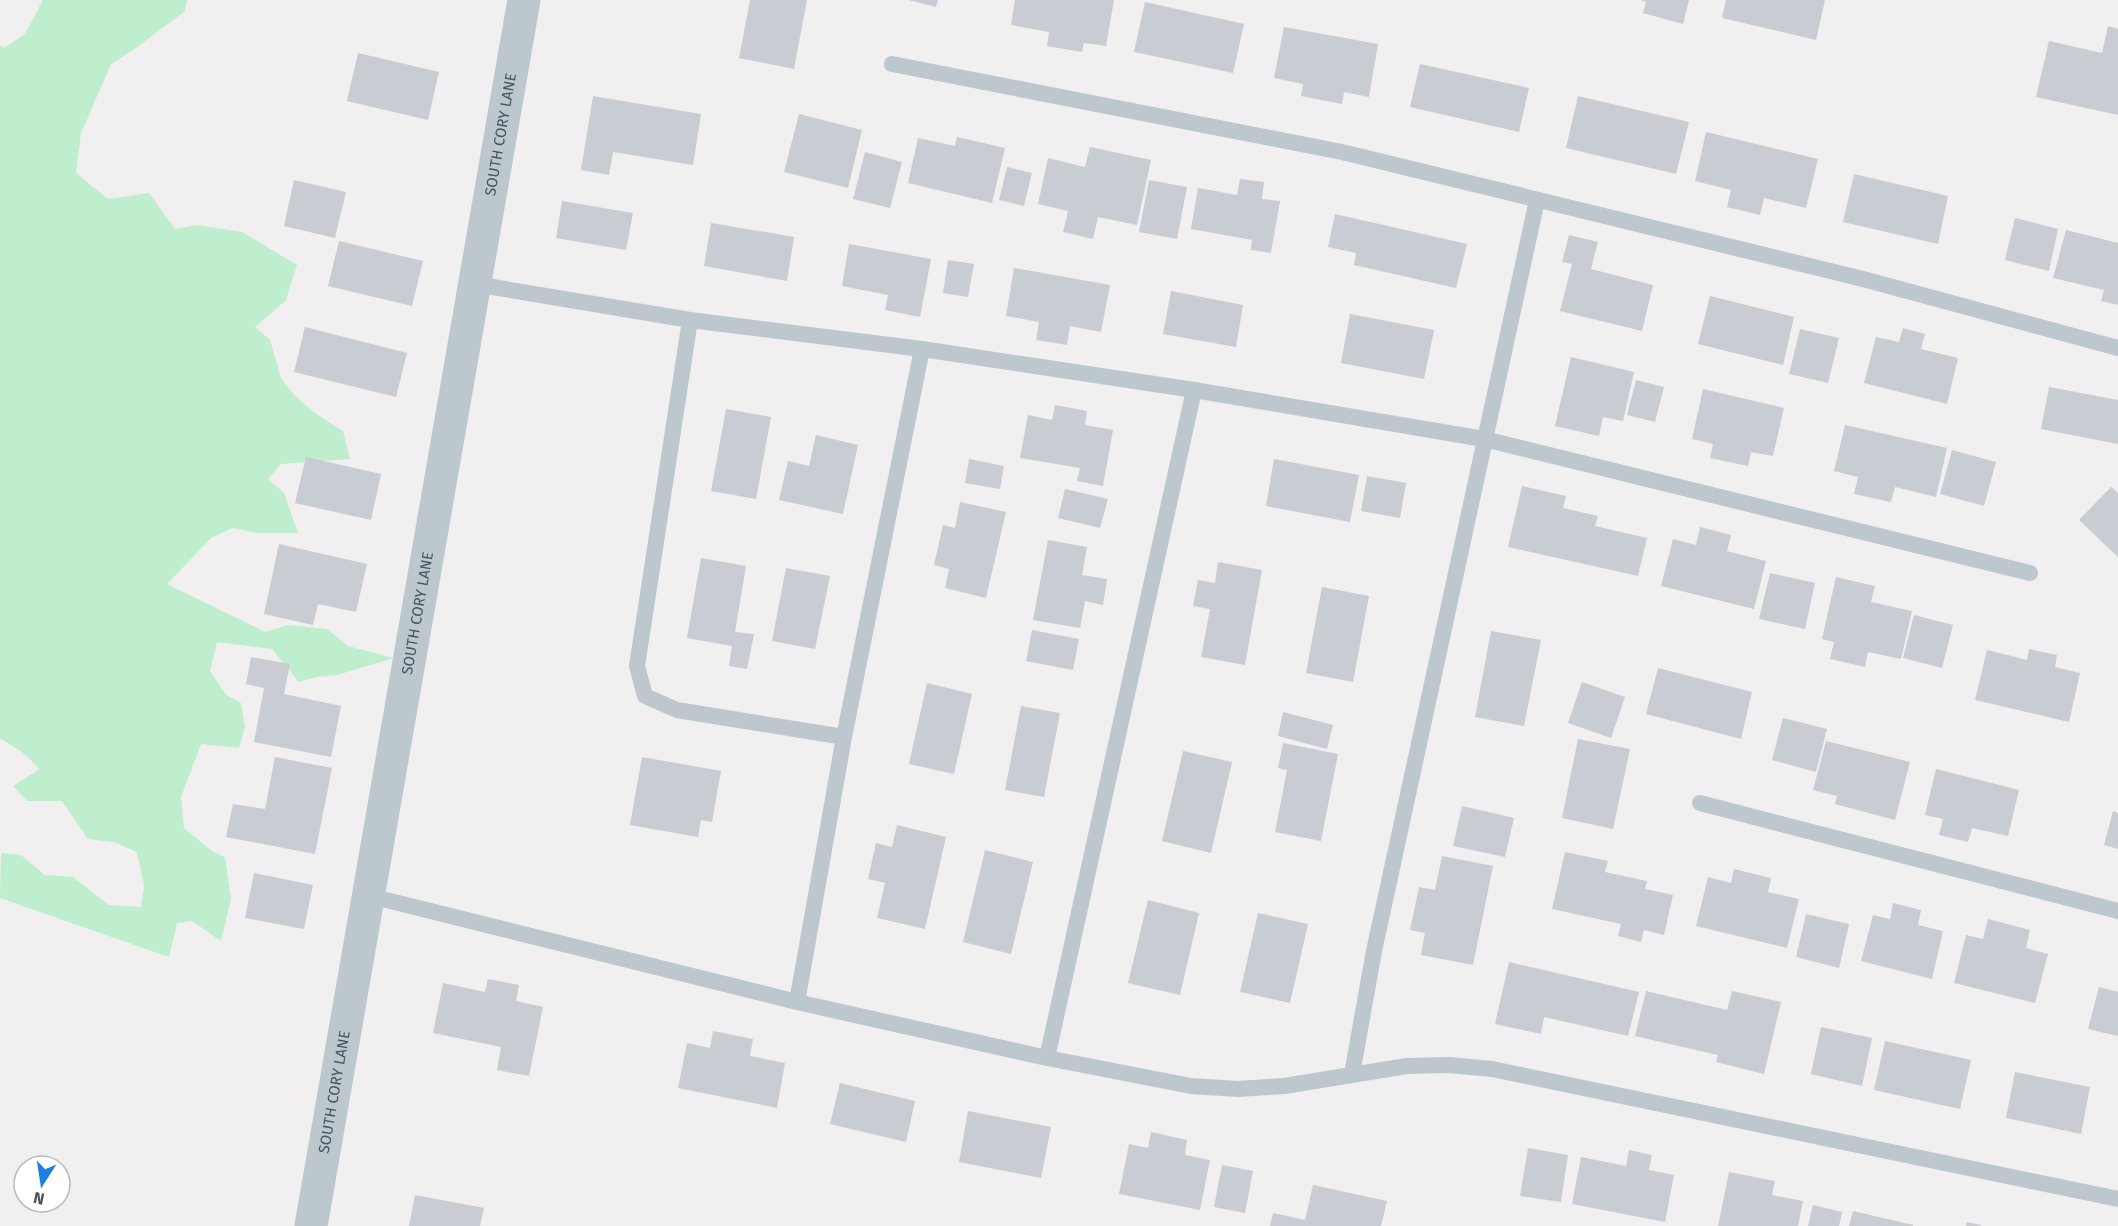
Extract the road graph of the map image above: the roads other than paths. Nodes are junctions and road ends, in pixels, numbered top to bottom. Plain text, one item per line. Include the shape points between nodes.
1 (524, 0) edge
2 (892, 64) dead end
3 (1537, 200) junction
4 (475, 284) junction
5 (690, 320) junction
6 (2118, 348) edge
7 (922, 349) junction
8 (1194, 390) junction
9 (1484, 439) junction
10 (2030, 573) dead end
11 (844, 737) junction
12 (1700, 803) dead end
13 (370, 896) junction
14 (2118, 911) edge
15 (797, 1002) junction
16 (1047, 1058) junction
17 (1352, 1074) junction
18 (2118, 1199) edge
19 (311, 1226) edge

1 - 4 street, SOUTH CORY LANE
2 - 3 lane via 1342,152
3 - 6 lane via 1863,279
3 - 9 lane
4 - 5 lane
4 - 13 street, SOUTH CORY LANE
5 - 7 lane
5 - 11 lane via 637,666 645,696 677,710
7 - 8 lane
7 - 11 lane
8 - 9 lane
8 - 16 lane
9 - 10 lane
9 - 17 lane via 1376,939
11 - 15 lane
12 - 14 lane
13 - 15 lane
13 - 19 street, SOUTH CORY LANE
15 - 16 lane
16 - 17 lane via 1191,1086 1238,1089 1284,1086
17 - 18 lane via 1417,1065 1492,1069

